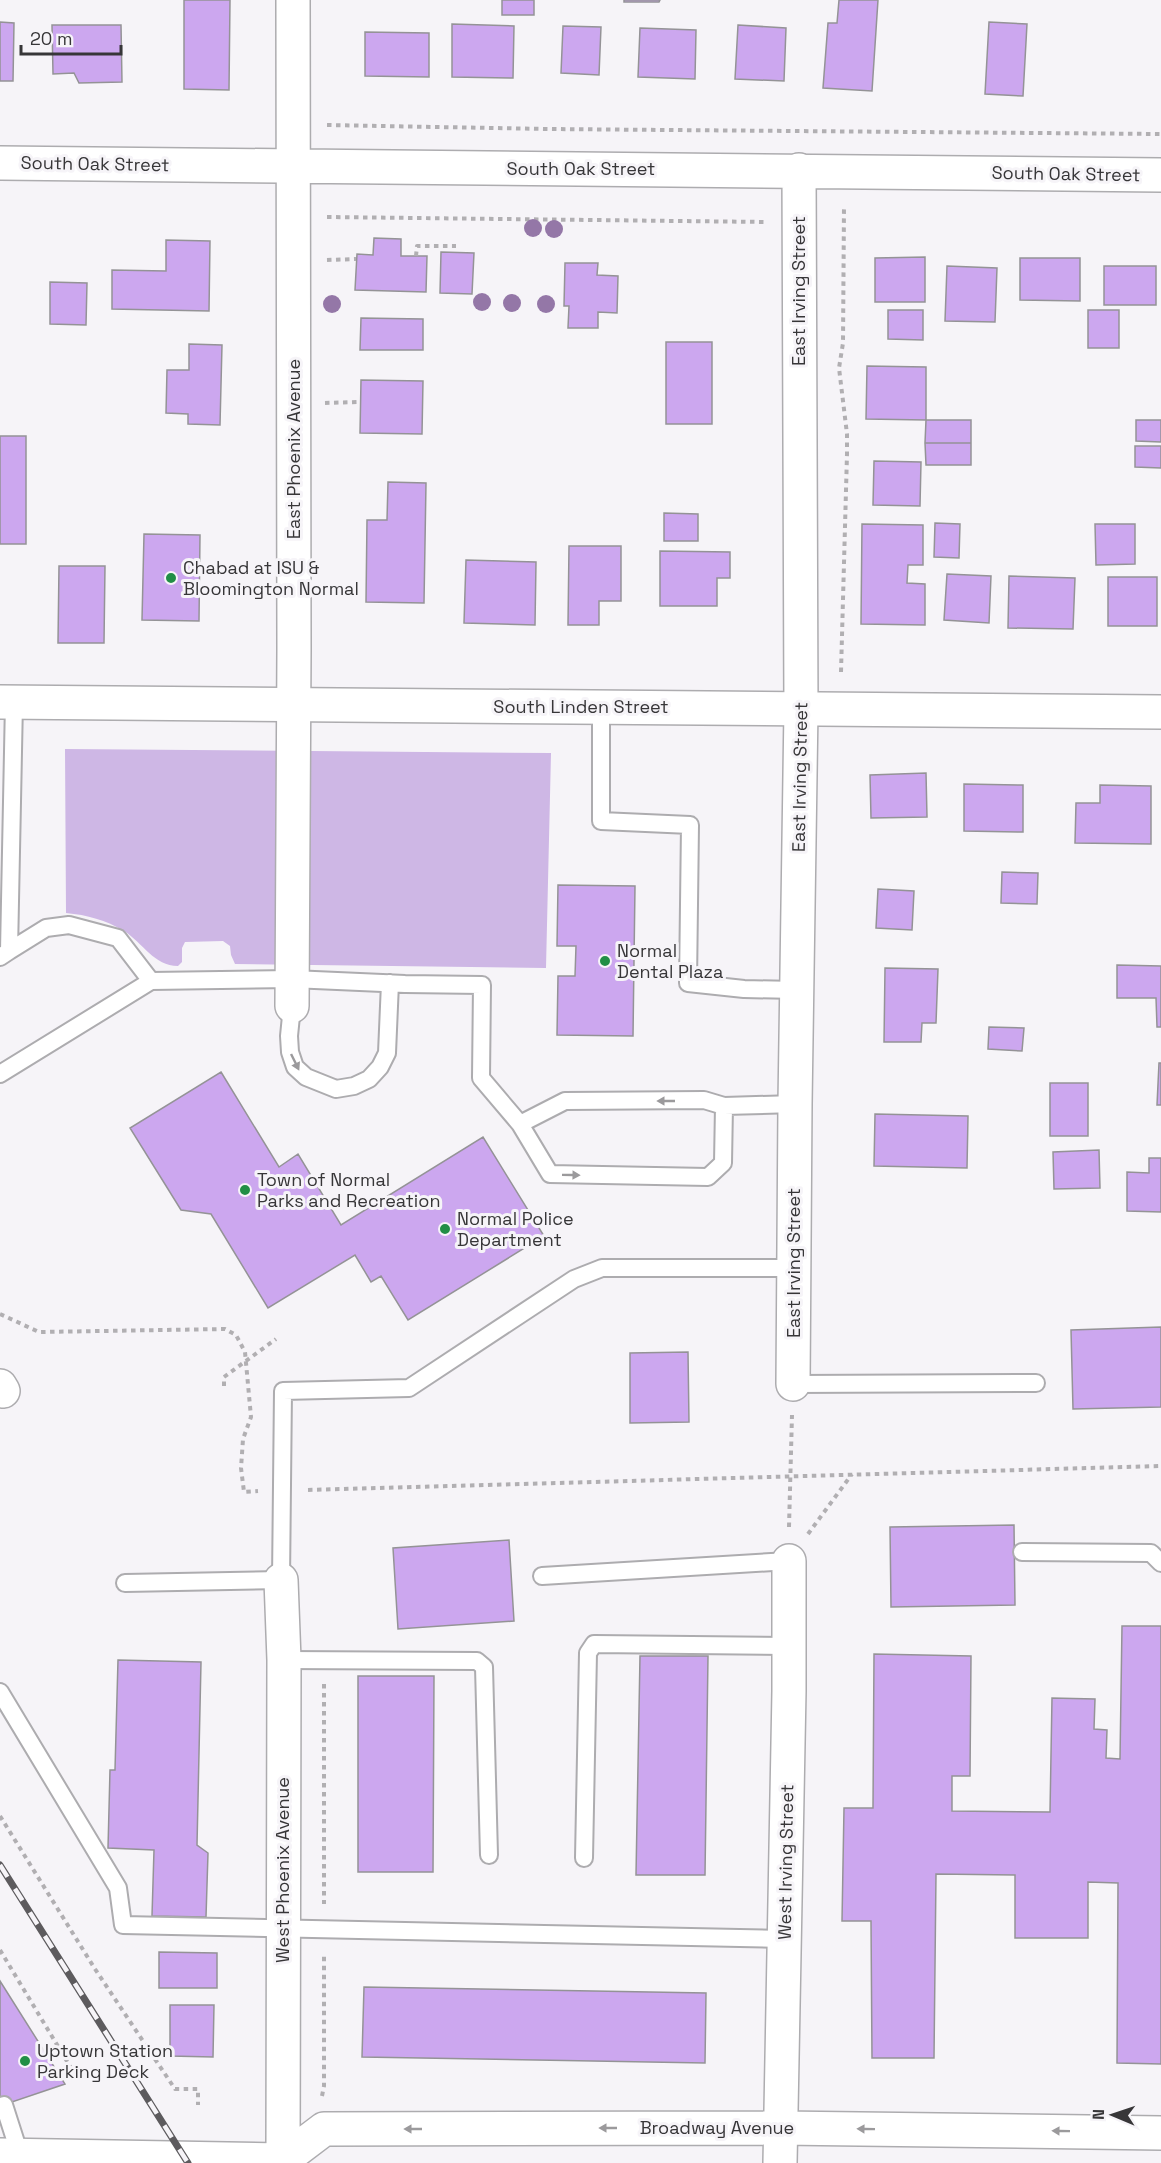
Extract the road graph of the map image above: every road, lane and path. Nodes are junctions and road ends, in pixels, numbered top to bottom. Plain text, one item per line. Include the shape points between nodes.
1 (293, 0) edge
2 (294, 126) junction
3 (1161, 134) edge
4 (0, 163) edge
5 (293, 167) junction
6 (799, 170) junction
7 (847, 171) junction
8 (1161, 175) edge
9 (294, 219) junction
10 (772, 222) dead end
11 (456, 246) dead end
12 (416, 256) dead end
13 (842, 672) dead end
14 (7, 702) edge
15 (294, 704) junction
16 (601, 707) junction
17 (801, 709) junction
18 (1161, 712) edge
19 (5, 954) edge
20 (151, 981) junction
21 (390, 983) junction
22 (797, 990) junction
23 (292, 992) junction
24 (0, 1074) edge
25 (795, 1104) junction
26 (724, 1106) junction
27 (520, 1124) junction
28 (794, 1268) junction
29 (0, 1314) edge
30 (276, 1338) dead end
31 (246, 1360) junction
32 (1036, 1383) dead end
33 (793, 1384) junction
34 (224, 1386) dead end
35 (1161, 1466) edge
36 (852, 1474) junction
37 (790, 1476) junction
38 (301, 1490) dead end
39 (244, 1492) dead end
40 (1022, 1552) dead end
41 (789, 1561) junction
42 (1161, 1563) edge
43 (542, 1576) dead end
44 (281, 1580) junction
45 (125, 1583) dead end
46 (789, 1646) junction
47 (284, 1660) junction
48 (0, 1692) edge
49 (0, 1816) edge
50 (489, 1855) dead end
51 (584, 1858) dead end
52 (283, 1927) junction
53 (784, 1939) junction
54 (0, 1950) edge
55 (74, 2073) dead end
56 (4, 2104) dead end
57 (198, 2105) dead end
58 (781, 2128) junction
59 (1161, 2133) edge
60 (10, 2155) edge
61 (285, 2161) edge
62 (780, 2163) edge

1 - 2 street, East Phoenix Avenue
2 - 3 path
2 - 5 street, East Phoenix Avenue
4 - 5 street, South Oak Street
5 - 6 street, South Oak Street
5 - 9 street, East Phoenix Avenue
6 - 7 street, South Oak Street
6 - 17 street, East Irving Street
7 - 8 street, South Oak Street
7 - 13 path via 839,368 847,454
9 - 10 path
9 - 15 street, East Phoenix Avenue
11 - 12 path via 417,246
14 - 15 street, South Linden Street
14 - 19 lane
15 - 16 street, South Linden Street
15 - 23 street, East Phoenix Avenue
16 - 17 street, South Linden Street
16 - 22 lane via 601,821 690,825 688,983
17 - 18 street, South Linden Street
17 - 22 street, East Irving Street
19 - 20 lane via 46,928 69,925 118,938
20 - 23 lane
20 - 24 lane
21 - 23 lane
23 -> 21 lane via 289,1036 295,1067 306,1077 336,1089 369,1079 380,1067 387,1053
21 - 27 lane via 482,985 481,1078
22 - 25 street, East Irving Street
25 - 26 lane
25 - 28 street, East Irving Street
26 -> 27 lane via 704,1101 565,1101
27 -> 26 lane via 550,1174 708,1177 723,1163
28 - 33 street, East Irving Street
28 - 44 lane via 602,1268 574,1279 409,1388 283,1391
29 - 31 path via 39,1332 225,1329 236,1335
30 - 31 path
31 - 34 path via 224,1377
31 - 39 path via 251,1417 243,1439
32 - 33 lane
33 - 37 path
35 - 36 path
36 - 37 path
36 - 41 path
37 - 38 path
37 - 41 path
40 - 42 lane via 1151,1553
41 - 43 lane
41 - 46 street, West Irving Street
44 - 45 lane
44 - 47 street, West Phoenix Avenue
46 - 51 lane via 594,1644 588,1653
46 - 53 street, West Irving Street
47 - 50 lane via 477,1661 484,1667
47 - 52 street, West Phoenix Avenue
48 - 52 lane via 118,1888 123,1925
49 - 57 path via 175,2089 198,2089
52 - 53 lane
52 - 61 street, West Phoenix Avenue
53 - 58 street, West Irving Street
54 - 55 path
56 - 60 lane
59 -> 58 street, Broadway Avenue
58 -> 61 street, Broadway Avenue via 324,2129
58 - 62 street, West Irving Street
60 - 61 street

